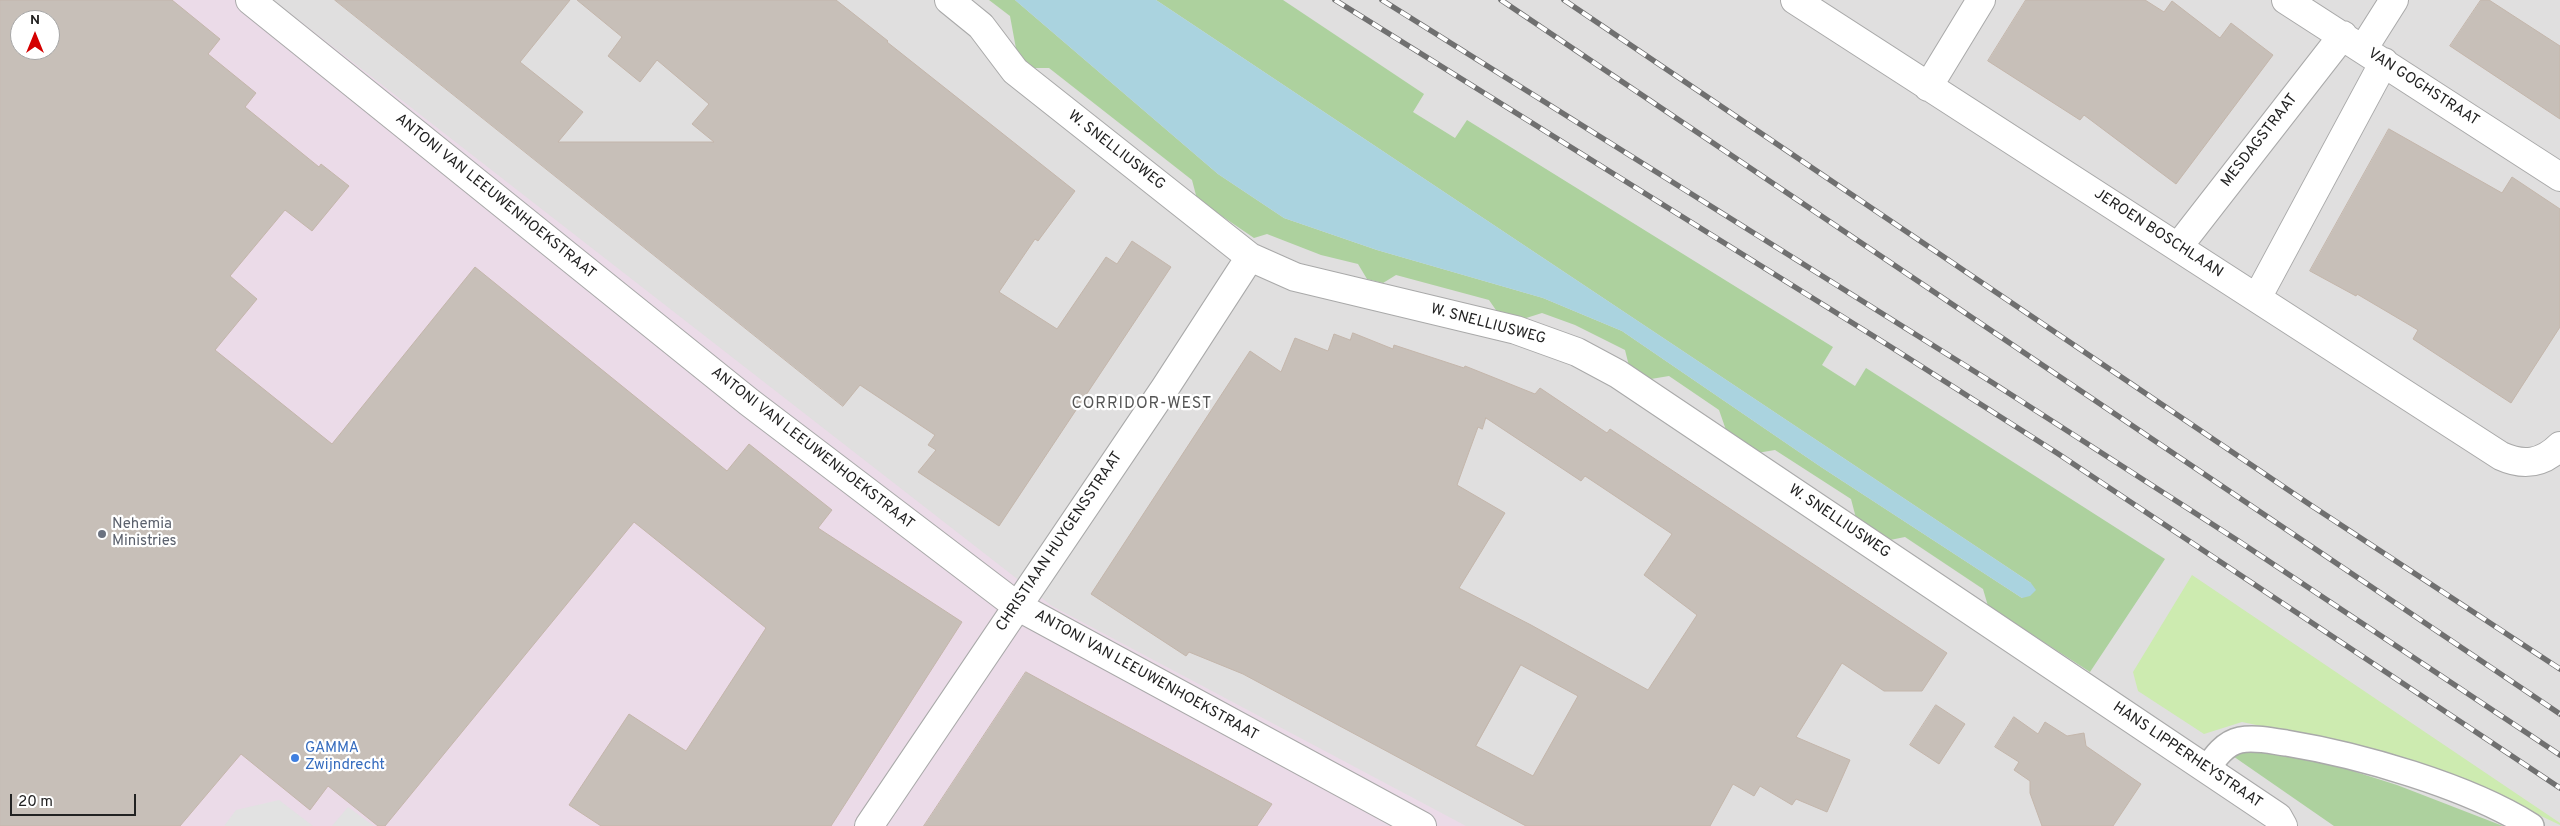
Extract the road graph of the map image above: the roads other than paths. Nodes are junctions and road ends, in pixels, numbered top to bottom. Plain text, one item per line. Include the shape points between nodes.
1 (250, 0) edge
2 (949, 0) edge
3 (1795, 0) edge
4 (1981, 0) edge
5 (2286, 0) edge
6 (2394, 0) edge
7 (2363, 49) junction
8 (1928, 87) junction
9 (2560, 177) edge
10 (2178, 247) junction
11 (1250, 258) junction
12 (2257, 298) junction
13 (2560, 446) edge
14 (1016, 606) junction
15 (2089, 690) joint
16 (2207, 770) junction
17 (869, 826) edge
18 (1422, 826) edge
19 (2283, 826) edge
20 (2531, 826) edge

1 - 14 street, ANTONI VAN LEEUWENHOEKSTRAAT via 749,402
2 - 11 street, W. SNELLIUSWEG via 981,26 1015,71
3 - 8 street, JEROEN BOSCHLAAN
4 - 8 street
5 - 7 street, VAN GOGHSTRAAT
6 - 7 street, MESDAGSTRAAT
7 - 9 street, VAN GOGHSTRAAT
7 - 10 street, MESDAGSTRAAT
7 - 12 street, MESDAGSTRAAT
8 - 10 street, JEROEN BOSCHLAAN
10 - 12 street, JEROEN BOSCHLAAN
11 - 14 street, CHRISTIAAN HUYGENSSTRAAT
11 - 15 street, W. SNELLIUSWEG via 1295,277 1516,330 1577,352 1618,374
12 - 13 street, JEROEN BOSCHLAAN via 2501,456 2524,464 2548,455
14 - 17 street, CHRISTIAAN HUYGENSSTRAAT
14 - 18 street, ANTONI VAN LEEUWENHOEKSTRAAT
15 - 16 street, HANS LIPPERHEYSTRAAT
16 - 19 street, HANS LIPPERHEYSTRAAT via 2278,817
16 - 20 lane via 2223,749 2238,740 2250,738 2301,746 2355,758 2455,790

